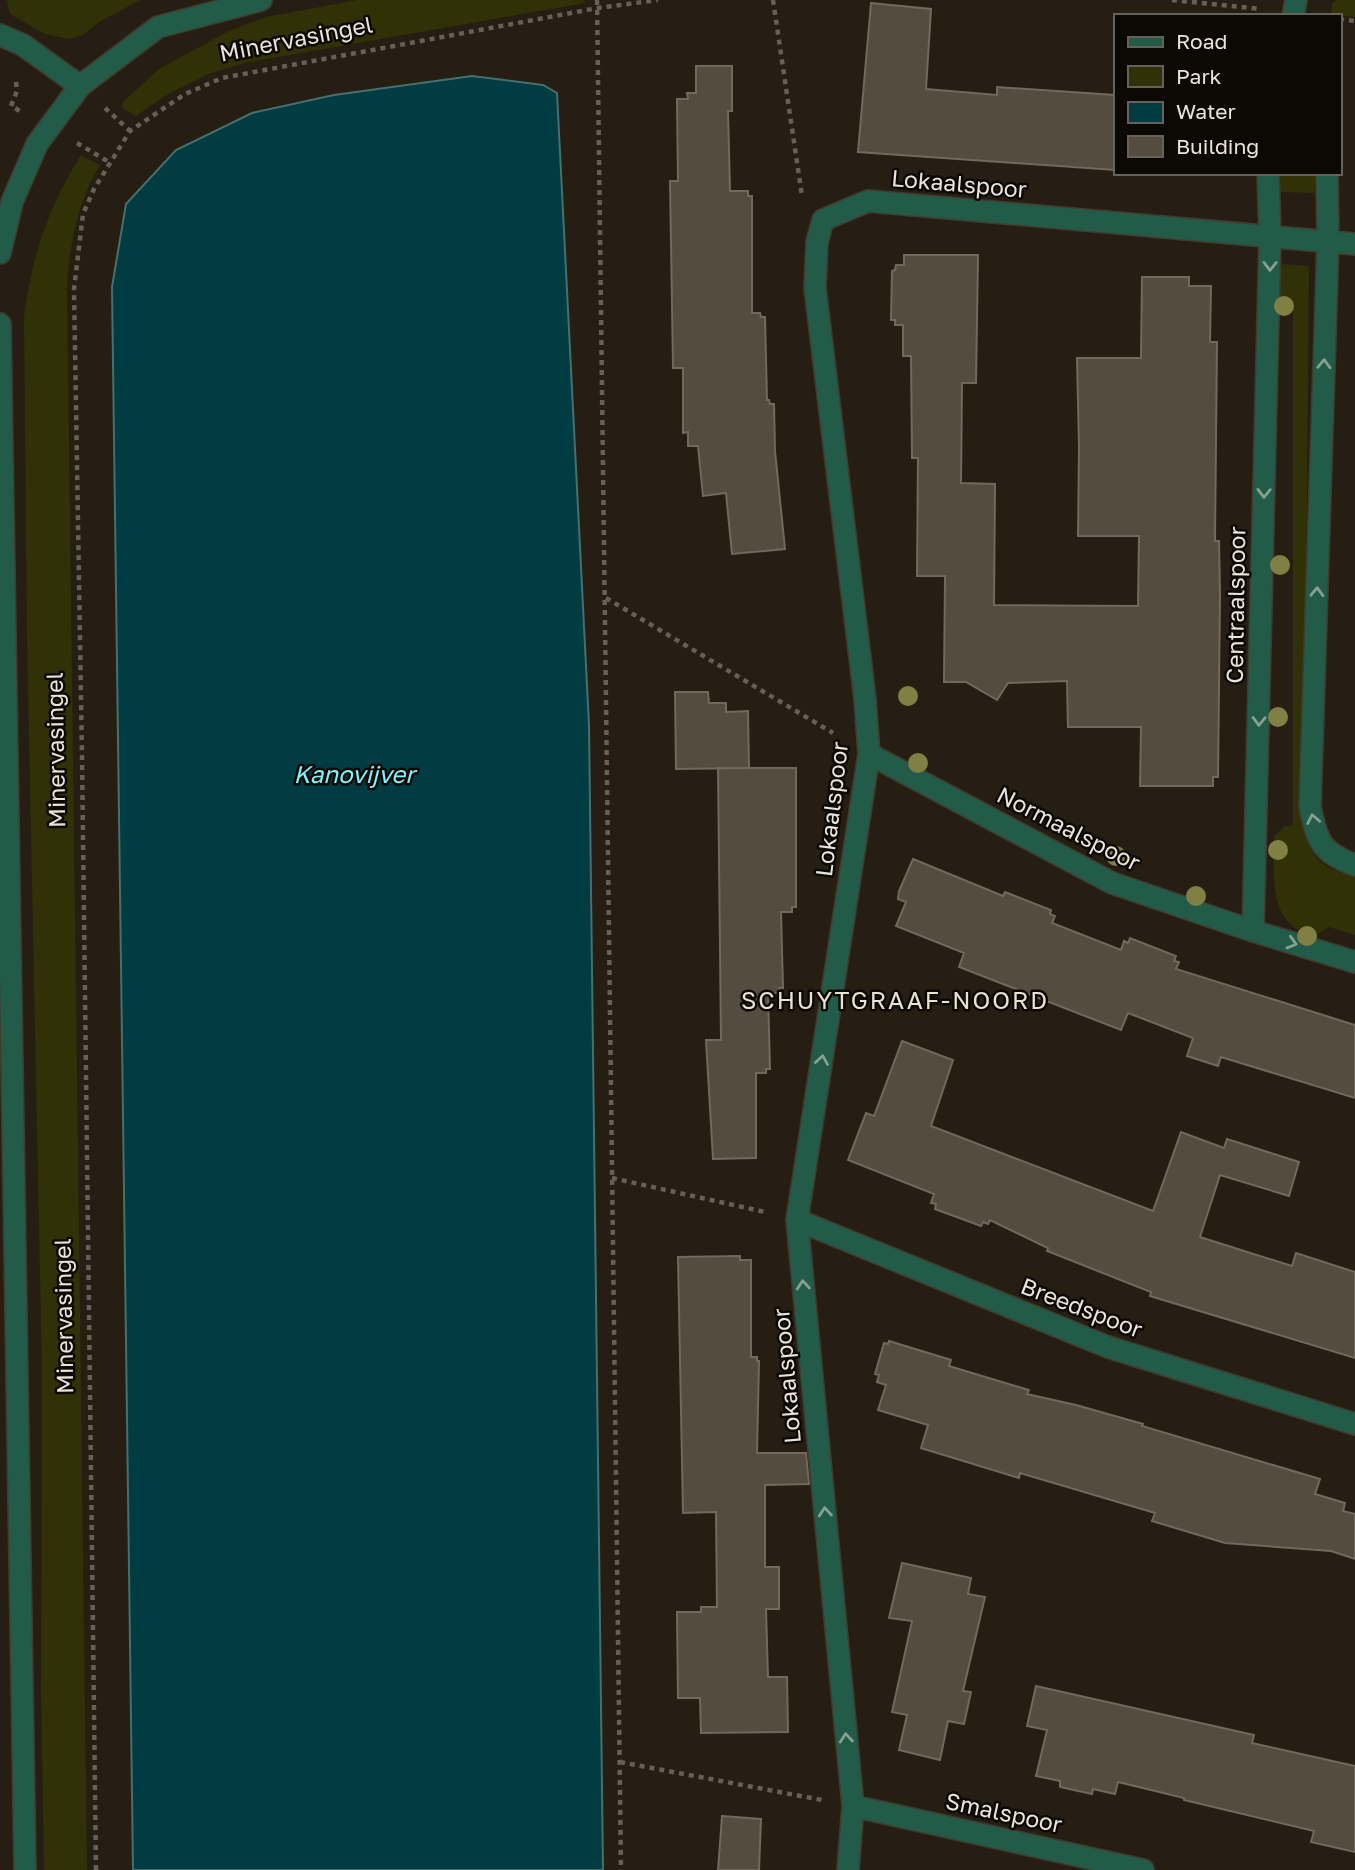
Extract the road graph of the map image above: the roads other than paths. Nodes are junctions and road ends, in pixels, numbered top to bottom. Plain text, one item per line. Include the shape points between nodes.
1 (261, 0) edge
2 (0, 35) edge
3 (80, 86) junction
4 (1268, 175) edge
5 (1327, 175) edge
6 (1270, 237) junction
7 (1328, 241) junction
8 (1355, 244) edge
9 (0, 253) edge
10 (0, 324) edge
11 (869, 754) junction
12 (1355, 865) edge
13 (1253, 932) junction
14 (1355, 962) edge
15 (797, 1220) junction
16 (1355, 1424) edge
17 (853, 1806) junction
18 (25, 1870) edge
19 (848, 1870) edge
20 (1143, 1870) edge

1 - 3 street, Minervasingel via 158,27
2 - 3 street via 23,45
3 - 9 street, Minervasingel via 37,144 12,202
4 - 6 street, Centraalspoor
5 - 7 street
6 - 7 street, Lokaalspoor
6 - 11 street, Lokaalspoor via 868,201 823,220 817,242 816,288
6 -> 13 street, Centraalspoor
7 - 8 street, Lokaalspoor
12 -> 7 street via 1335,858 1317,839 1310,807
10 - 18 street, Minervasingel
11 - 13 street, Normaalspoor via 1112,883
15 -> 11 street, Lokaalspoor
13 -> 14 street
15 - 16 street, Breedspoor via 1108,1347
17 -> 15 street, Lokaalspoor
17 - 19 street, Lokaalspoor
17 - 20 street, Smalspoor

